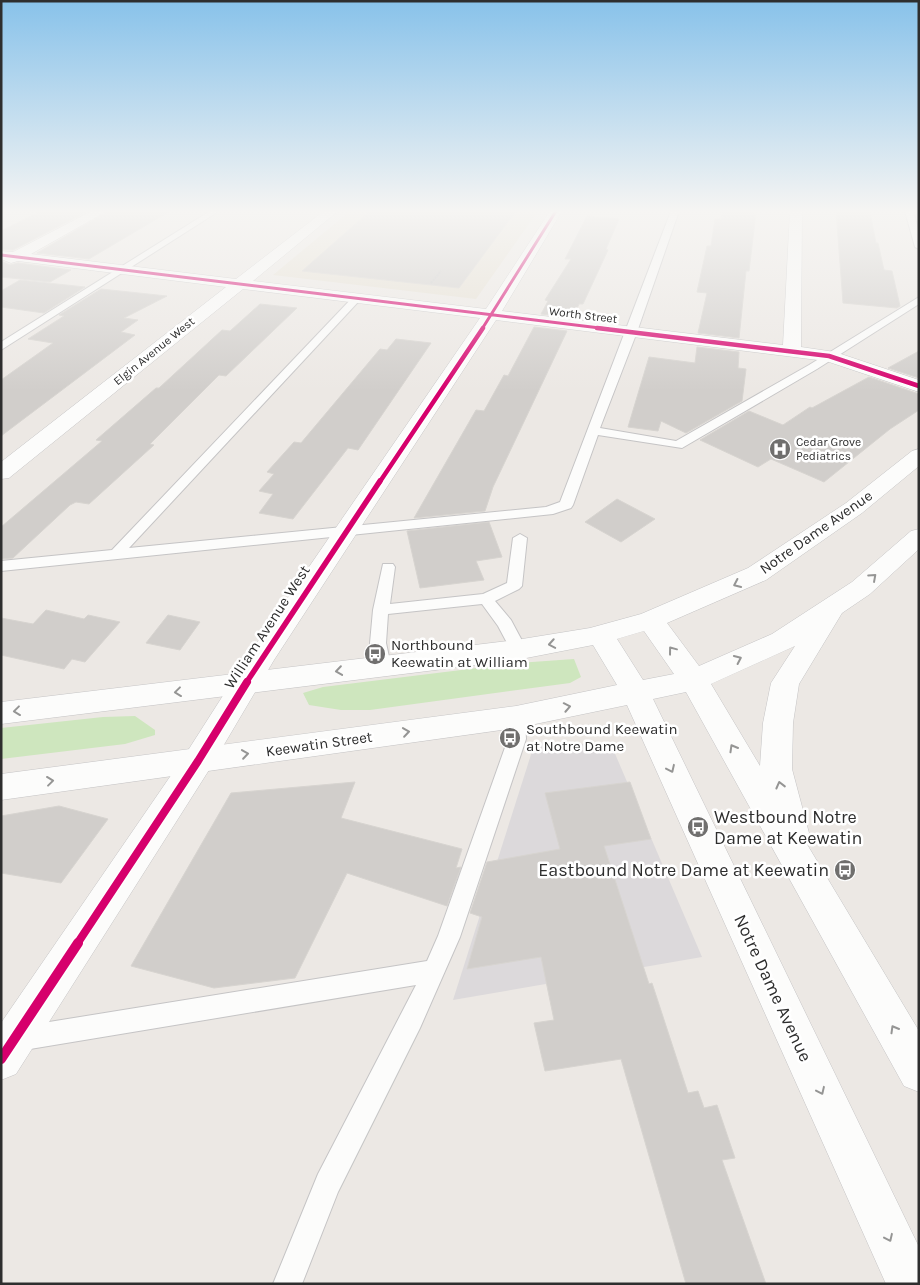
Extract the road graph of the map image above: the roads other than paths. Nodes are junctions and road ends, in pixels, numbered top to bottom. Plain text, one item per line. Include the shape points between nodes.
1 (120, 271) edge
2 (130, 271) edge
3 (255, 271) edge
4 (518, 271) edge
5 (654, 271) edge
6 (794, 271) edge
7 (238, 284) junction
8 (356, 298) junction
9 (919, 300) edge
10 (490, 315) junction
11 (632, 332) junction
12 (1, 347) edge
13 (792, 351) junction
14 (828, 356) junction
15 (919, 386) edge
16 (594, 431) junction
17 (919, 455) edge
18 (1, 473) edge
19 (346, 531) junction
20 (919, 536) edge
21 (520, 538) dead end
22 (116, 554) junction
23 (1, 566) edge
24 (388, 567) dead end
25 (486, 599) junction
26 (834, 607) junction
27 (381, 610) junction
28 (650, 620) junction
29 (600, 634) junction
30 (519, 650) junction
31 (383, 666) junction
32 (694, 680) junction
33 (244, 684) junction
34 (636, 693) junction
35 (1, 713) edge
36 (516, 717) junction
37 (198, 761) junction
38 (1, 788) edge
39 (800, 866) junction
40 (433, 971) junction
41 (5, 1047) edge
42 (919, 1072) edge
43 (287, 1284) edge
44 (911, 1284) edge

1 - 12 lane
2 - 7 street, Worth Street
3 - 7 street, Elgin Avenue West
4 - 10 street, William Avenue West
5 - 11 lane
6 - 13 street
7 - 8 street, Worth Street
7 - 18 street, Elgin Avenue West
8 - 10 street, Worth Street
8 - 22 lane
9 - 14 lane
10 - 11 street, Worth Street
10 - 19 street, William Avenue West
11 - 13 street, Worth Street
11 - 16 lane
13 - 14 street, Worth Street
14 - 15 street, Worth Street
14 - 16 lane via 678,444
16 - 19 lane via 566,505 548,511
17 -> 28 street, Notre Dame Avenue via 854,508 757,574
19 - 22 lane
19 - 33 street, William Avenue West
26 -> 20 street via 861,588
21 - 25 lane via 514,586
22 - 23 lane
24 - 27 lane
25 - 27 lane
25 - 30 lane
32 -> 26 street via 782,642
39 -> 26 street via 776,769 778,723 785,682
27 - 31 lane via 378,643
28 - 29 street, Notre Dame Avenue
32 -> 28 street
29 -> 30 street
29 - 34 street, Notre Dame Avenue
30 - 31 street
31 -> 33 street
32 - 34 street
39 -> 32 street
33 -> 35 street
33 - 37 street, William Avenue West
36 -> 34 street, Keewatin Street
34 -> 44 street, Notre Dame Avenue
37 -> 36 street, Keewatin Street
36 - 40 lane via 518,739 449,937
38 -> 37 street, Keewatin Street
37 - 41 street, William Avenue West
42 -> 39 street
40 - 41 lane
40 - 43 lane via 412,1020 328,1184

